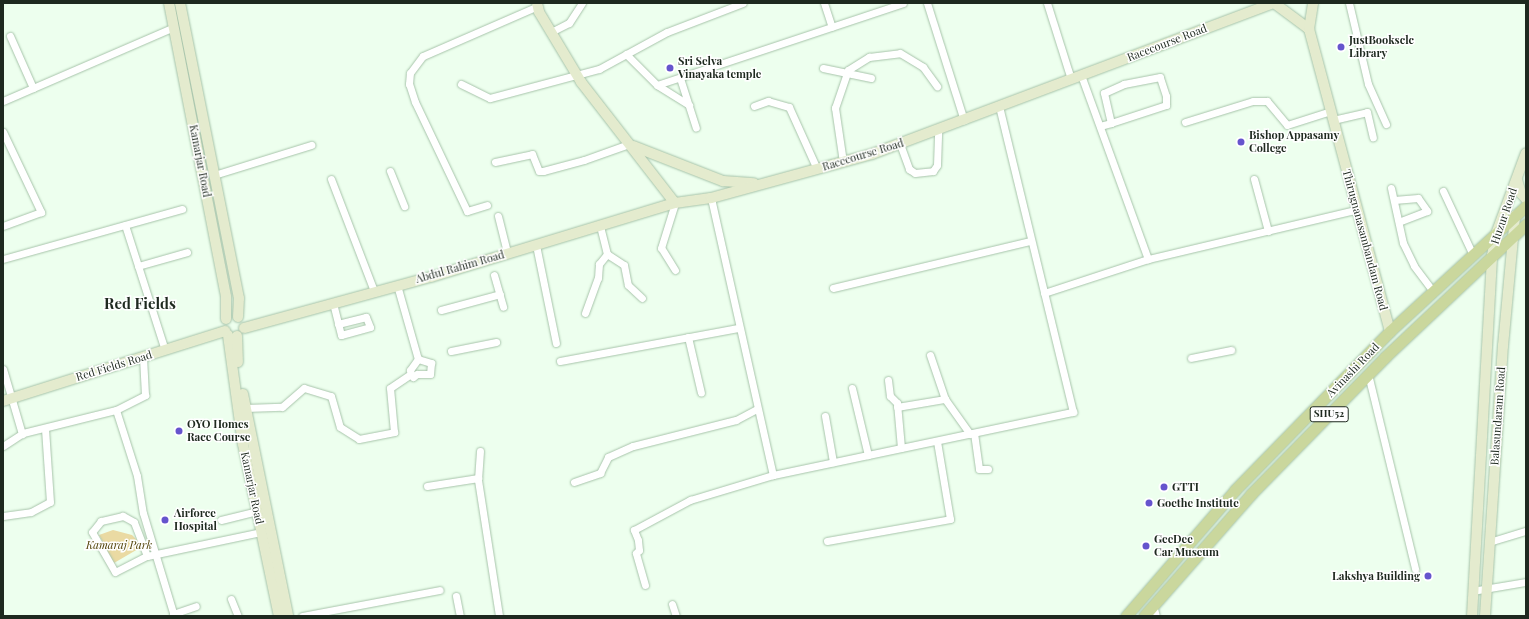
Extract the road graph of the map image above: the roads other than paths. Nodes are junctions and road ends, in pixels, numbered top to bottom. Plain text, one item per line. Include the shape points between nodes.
1 (170, 3) edge
2 (180, 3) edge
3 (582, 3) edge
4 (742, 3) edge
5 (824, 3) edge
6 (903, 3) edge
7 (927, 3) edge
8 (1047, 3) edge
9 (1273, 3) edge
10 (1313, 3) edge
11 (1349, 3) edge
12 (537, 5) edge
13 (174, 26) junction
14 (832, 27) junction
15 (1310, 29) junction
16 (551, 32) junction
17 (10, 36) dead end
18 (626, 54) junction
19 (823, 68) dead end
20 (847, 73) junction
21 (576, 74) junction
22 (1081, 75) junction
23 (680, 78) junction
24 (871, 78) dead end
25 (1071, 79) junction
26 (460, 84) dead end
27 (657, 84) junction
28 (937, 86) dead end
29 (33, 88) junction
30 (3, 101) edge
31 (689, 105) junction
32 (754, 106) dead end
33 (998, 107) junction
34 (1332, 115) junction
35 (964, 120) junction
36 (1185, 122) dead end
37 (1111, 123) junction
38 (1386, 124) dead end
39 (1100, 126) junction
40 (696, 128) dead end
41 (938, 130) junction
42 (3, 132) edge
43 (1373, 137) dead end
44 (900, 144) junction
45 (311, 145) dead end
46 (630, 145) junction
47 (1526, 153) edge
48 (495, 162) dead end
49 (843, 162) junction
50 (817, 169) junction
51 (390, 171) dead end
52 (214, 175) junction
53 (331, 179) dead end
54 (1254, 179) dead end
55 (1517, 180) junction
56 (760, 184) junction
57 (1391, 188) dead end
58 (1444, 191) dead end
59 (711, 198) junction
60 (1526, 199) edge
61 (1394, 200) junction
62 (675, 203) junction
63 (487, 205) dead end
64 (404, 206) dead end
65 (1526, 206) edge
66 (182, 209) dead end
67 (1356, 210) junction
68 (498, 216) dead end
69 (1515, 216) junction
70 (1398, 222) junction
71 (1526, 224) edge
72 (125, 225) junction
73 (3, 226) edge
74 (600, 226) junction
75 (1268, 231) junction
76 (1496, 234) junction
77 (1513, 236) junction
78 (1030, 241) junction
79 (536, 245) junction
80 (187, 252) dead end
81 (507, 253) junction
82 (607, 254) junction
83 (1473, 255) junction
84 (1492, 256) junction
85 (3, 259) edge
86 (1148, 259) junction
87 (138, 266) junction
88 (675, 270) dead end
89 (494, 275) dead end
90 (397, 285) junction
91 (833, 288) dead end
92 (374, 291) junction
93 (1433, 291) junction
94 (1044, 293) junction
95 (500, 294) junction
96 (642, 298) dead end
97 (332, 303) junction
98 (503, 307) dead end
99 (440, 310) dead end
100 (585, 313) dead end
101 (238, 317) junction
102 (226, 319) junction
103 (338, 324) dead end
104 (244, 328) junction
105 (738, 328) junction
106 (1390, 331) junction
107 (230, 334) junction
108 (688, 337) junction
109 (496, 342) dead end
110 (556, 343) dead end
111 (165, 350) junction
112 (1231, 350) dead end
113 (451, 351) dead end
114 (930, 354) dead end
115 (143, 357) junction
116 (1191, 358) dead end
117 (418, 359) junction
118 (560, 361) dead end
119 (3, 369) edge
120 (411, 374) junction
121 (1368, 374) junction
122 (888, 380) dead end
123 (852, 388) dead end
124 (701, 393) dead end
125 (945, 398) junction
126 (8, 399) edge
127 (897, 407) junction
128 (245, 408) junction
129 (757, 409) junction
130 (116, 410) junction
131 (825, 416) dead end
132 (45, 428) junction
133 (972, 433) junction
134 (22, 434) junction
135 (937, 441) junction
136 (3, 446) edge
137 (902, 448) junction
138 (480, 451) dead end
139 (868, 455) junction
140 (833, 462) junction
141 (988, 469) dead end
142 (773, 475) junction
143 (478, 478) junction
144 (574, 482) dead end
145 (427, 486) dead end
146 (256, 511) junction
147 (3, 516) edge
148 (221, 520) dead end
149 (1526, 531) edge
150 (261, 532) junction
151 (827, 541) dead end
152 (1489, 542) junction
153 (156, 554) junction
154 (147, 556) junction
155 (1415, 569) dead end
156 (1526, 582) edge
157 (645, 585) dead end
158 (440, 590) dead end
159 (1486, 590) junction
160 (1472, 591) junction
161 (456, 596) dead end
162 (231, 599) dead end
163 (672, 604) dead end
164 (196, 606) dead end
165 (1154, 611) edge
166 (173, 615) edge
167 (238, 616) edge
168 (279, 616) edge
169 (288, 616) edge
170 (302, 616) edge
171 (460, 616) edge
172 (499, 616) edge
173 (676, 616) edge
174 (1126, 616) edge
175 (1144, 616) edge
176 (1472, 616) edge
177 (1485, 616) edge

1 - 13 main road, Kamarjar Road
2 - 52 main road, Kamarjar Road
3 - 16 street via 569,23
4 - 18 street via 667,32
5 - 14 street
6 - 14 street
7 - 35 street
8 - 25 street
9 - 15 main road
9 - 22 main road, Racecourse Road
10 - 15 main road
11 - 38 street via 1368,84
12 - 16 main road
12 - 63 street via 423,56 410,73 409,84 415,102 467,211
13 - 29 street
13 - 102 main road, Kamarjar Road via 224,290
14 - 23 street
15 - 34 main road, Thirugnanasambandam Road
16 - 21 main road
17 - 29 street
18 - 21 street via 598,69
18 - 27 street
19 - 20 street
20 - 24 street
20 - 28 street via 869,57 900,54 923,67
20 - 49 street via 835,108
21 - 26 street via 490,98
21 - 46 main road
22 - 25 main road, Racecourse Road
22 - 39 street
23 - 27 street
23 - 31 street
25 - 33 main road, Racecourse Road
27 - 31 street
29 - 30 street
31 - 40 street
32 - 50 street via 768,101 789,107
33 - 35 main road, Racecourse Road
33 - 78 street
34 - 36 street via 1287,125 1268,101 1253,101
34 - 43 street via 1367,112
34 - 67 main road, Thirugnanasambandam Road
35 - 41 main road, Racecourse Road
37 - 37 street via 1166,105 1160,77 1131,82 1104,92
37 - 39 street
39 - 86 street
41 - 44 main road, Racecourse Road
41 - 44 street via 937,165 933,171 916,173 909,169
42 - 73 street via 41,212
44 - 49 main road, Racecourse Road
45 - 52 street
46 - 48 street via 543,171 539,171 532,154
46 - 56 main road via 724,181
46 - 62 main road
47 - 55 main road, Huzur Road
49 - 50 main road, Racecourse Road
50 - 56 main road, Racecourse Road
51 - 64 street
52 - 101 main road, Kamarjar Road via 240,298
53 - 92 street
54 - 75 street
55 - 60 main road
55 - 76 main road, Huzur Road
56 - 59 main road, Racecourse Road
57 - 61 street
58 - 83 street
59 - 62 main road, Racecourse Road
59 - 105 street
61 - 70 street
61 - 70 street via 1418,198 1426,211
62 - 74 main road, Abdul Rahim Road
62 - 88 street via 661,248
65 - 69 main road, Avinashi Road / SHU52
66 - 72 street
67 - 75 street
67 - 106 main road, Thirugnanasambandam Road
68 - 81 street
69 - 76 main road, Avinashi Road / SHU52
69 - 77 main road, Balasundaram Road
70 - 93 street via 1403,244 1414,266
71 - 77 main road, Avinashi Road / SHU52
72 - 85 street
72 - 87 street
74 - 79 main road, Abdul Rahim Road
74 - 82 street
75 - 86 street
76 - 83 main road, Avinashi Road / SHU52
76 - 84 main road, Huzur Road
77 - 84 main road, Avinashi Road / SHU52
77 - 152 main road, Balasundaram Road
78 - 91 street
78 - 94 street
79 - 81 main road, Abdul Rahim Road
79 - 110 street
80 - 87 street
81 - 90 main road, Abdul Rahim Road
82 - 96 street via 624,265 628,285
82 - 100 street via 599,264 598,278
83 - 93 main road, Avinashi Road / SHU52
84 - 121 main road, Avinashi Road / SHU52
84 - 160 main road, Balasundaram Road
86 - 94 street
87 - 111 street
89 - 95 street
90 - 92 main road, Abdul Rahim Road
90 - 117 street
92 - 97 main road, Abdul Rahim Road
93 - 106 main road, Avinashi Road / SHU52
94 - 133 street via 1073,412
95 - 98 street
95 - 99 street
97 - 103 street
97 - 104 main road, Abdul Rahim Road
101 - 102 main road
101 - 104 main road via 243,321
102 - 107 main road via 223,325
104 - 107 main road
105 - 108 street
105 - 129 street
106 - 174 main road, Avinashi Road / SHU52 via 1235,490
107 - 111 main road, Red Fields Road
107 - 128 main road
107 - 146 main road, Kamarjar Road via 243,444
108 - 118 street
108 - 124 street
109 - 113 street
111 - 115 main road, Red Fields Road
112 - 116 street
114 - 125 street
115 - 126 main road, Red Fields Road
115 - 130 street via 145,395
117 - 120 street via 410,370
117 - 120 street via 431,363 430,374 417,374 413,377
119 - 126 street
120 - 128 street via 390,388 394,432 359,439 340,427 331,396 304,388 282,407
121 - 155 street
121 - 165 main road, Avinashi Road / SHU52 via 1251,494
122 - 127 street via 890,396
123 - 139 street
125 - 127 street
125 - 133 street
126 - 134 street
127 - 137 street
128 - 169 main road
129 - 142 street
129 - 144 street via 736,420 633,446 608,457 600,473
130 - 132 street
130 - 153 street via 137,476 143,513
131 - 140 street
132 - 134 street
132 - 147 street via 50,502 31,512
133 - 135 street
133 - 141 street via 979,469
134 - 136 street
135 - 137 street
135 - 151 street via 950,519
137 - 139 street
138 - 143 street
139 - 140 street
140 - 142 street
142 - 157 street via 690,500 634,530 639,550 636,553
143 - 145 street
143 - 172 street
146 - 148 street
146 - 150 main road, Kamarjar Road
149 - 152 street
150 - 153 street
150 - 168 main road, Kamarjar Road
152 - 159 main road, Balasundaram Road
153 - 154 street
153 - 166 street
154 - 154 street via 115,572 92,532 101,522 123,516 134,522
156 - 159 street
158 - 170 street
159 - 160 street
159 - 177 main road, Balasundaram Road
160 - 176 main road, Balasundaram Road
161 - 171 street
162 - 167 street
163 - 173 street
164 - 166 street
165 - 175 main road, Avinashi Road / SHU52

